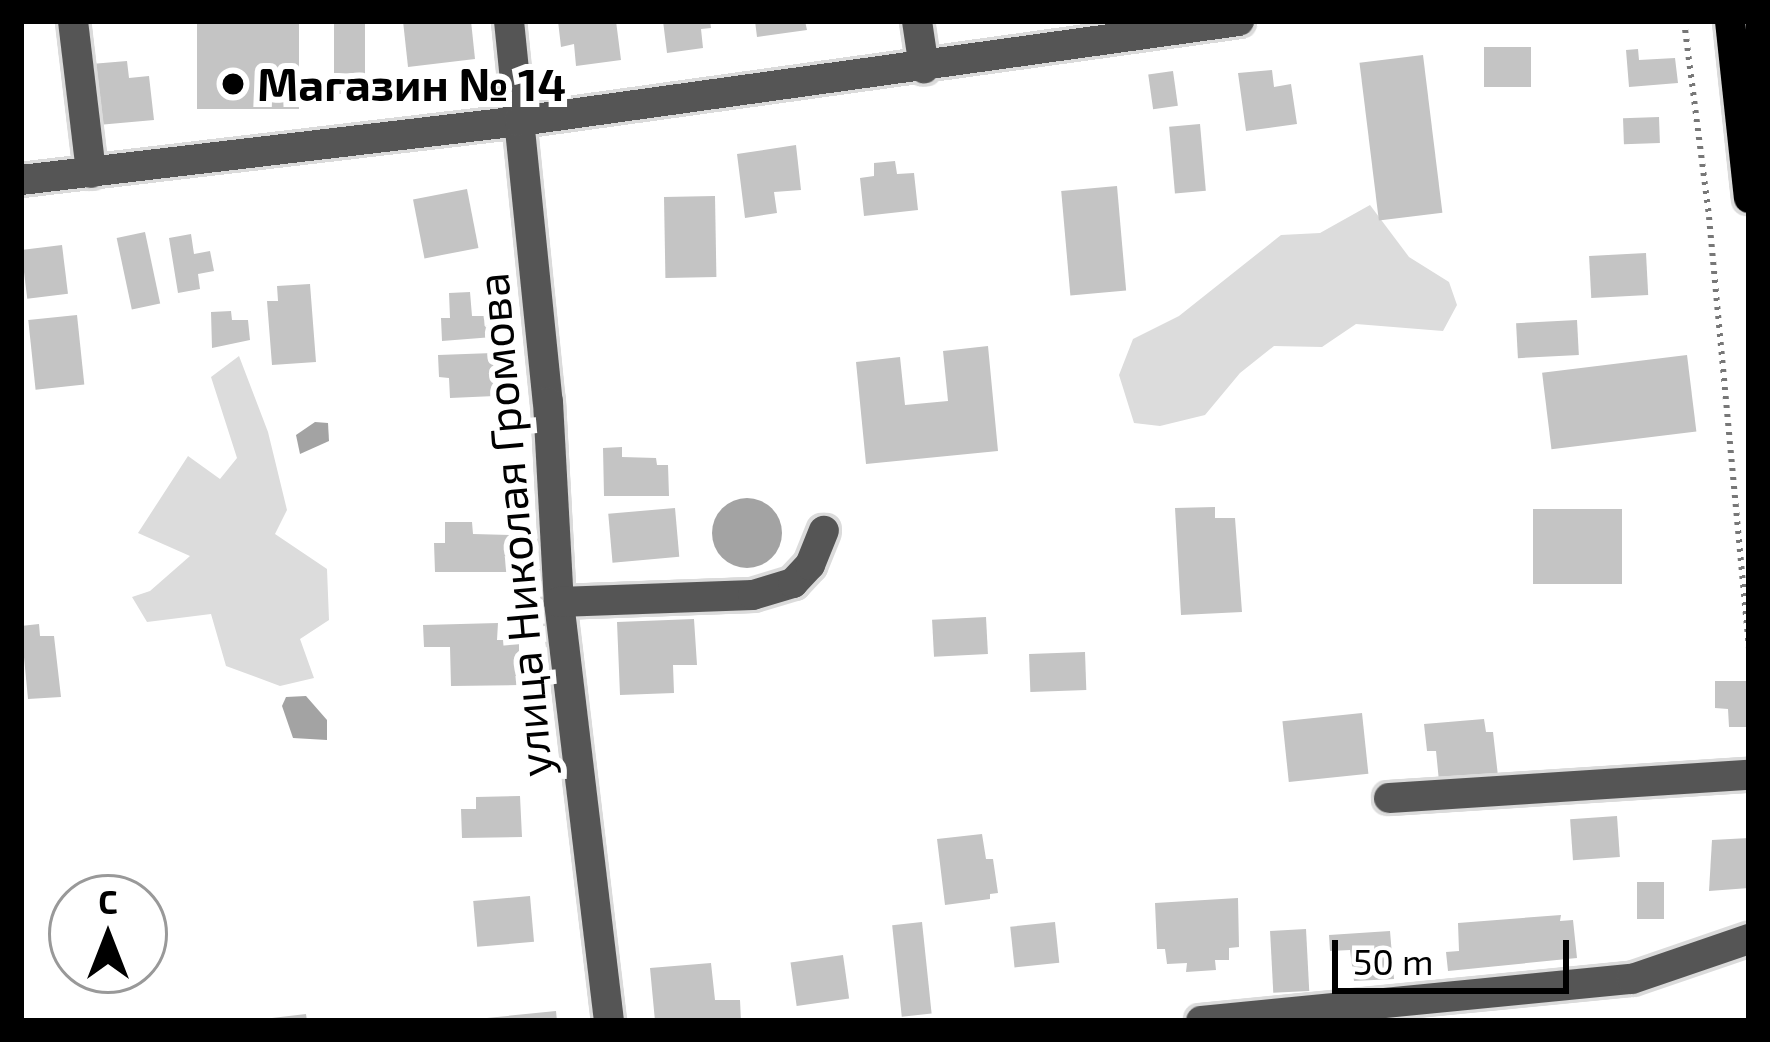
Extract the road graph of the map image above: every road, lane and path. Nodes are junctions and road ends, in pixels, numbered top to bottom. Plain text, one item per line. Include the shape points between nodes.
1 (73, 21) edge
2 (509, 21) edge
3 (917, 21) edge
4 (1239, 21) edge
5 (1684, 21) edge
6 (1730, 21) edge
7 (924, 68) junction
8 (520, 121) junction
9 (91, 173) junction
10 (21, 180) edge
11 (1749, 198) edge
12 (824, 531) dead end
13 (559, 602) junction
14 (1749, 650) edge
15 (1749, 775) edge
16 (1389, 798) dead end
17 (1749, 939) edge
18 (1433, 1011) edge
19 (609, 1021) edge
20 (1201, 1021) edge

1 - 9 street
2 - 8 street, улица Николая Громова
3 - 7 street
4 - 7 street
5 - 14 path
6 - 11 main road
7 - 8 street
8 - 9 street
8 - 13 street, улица Николая Громова
9 - 10 street
12 - 13 street via 793,583 753,595
13 - 19 street, улица Николая Громова
15 - 16 street
17 - 18 street via 1632,979
18 - 20 street

